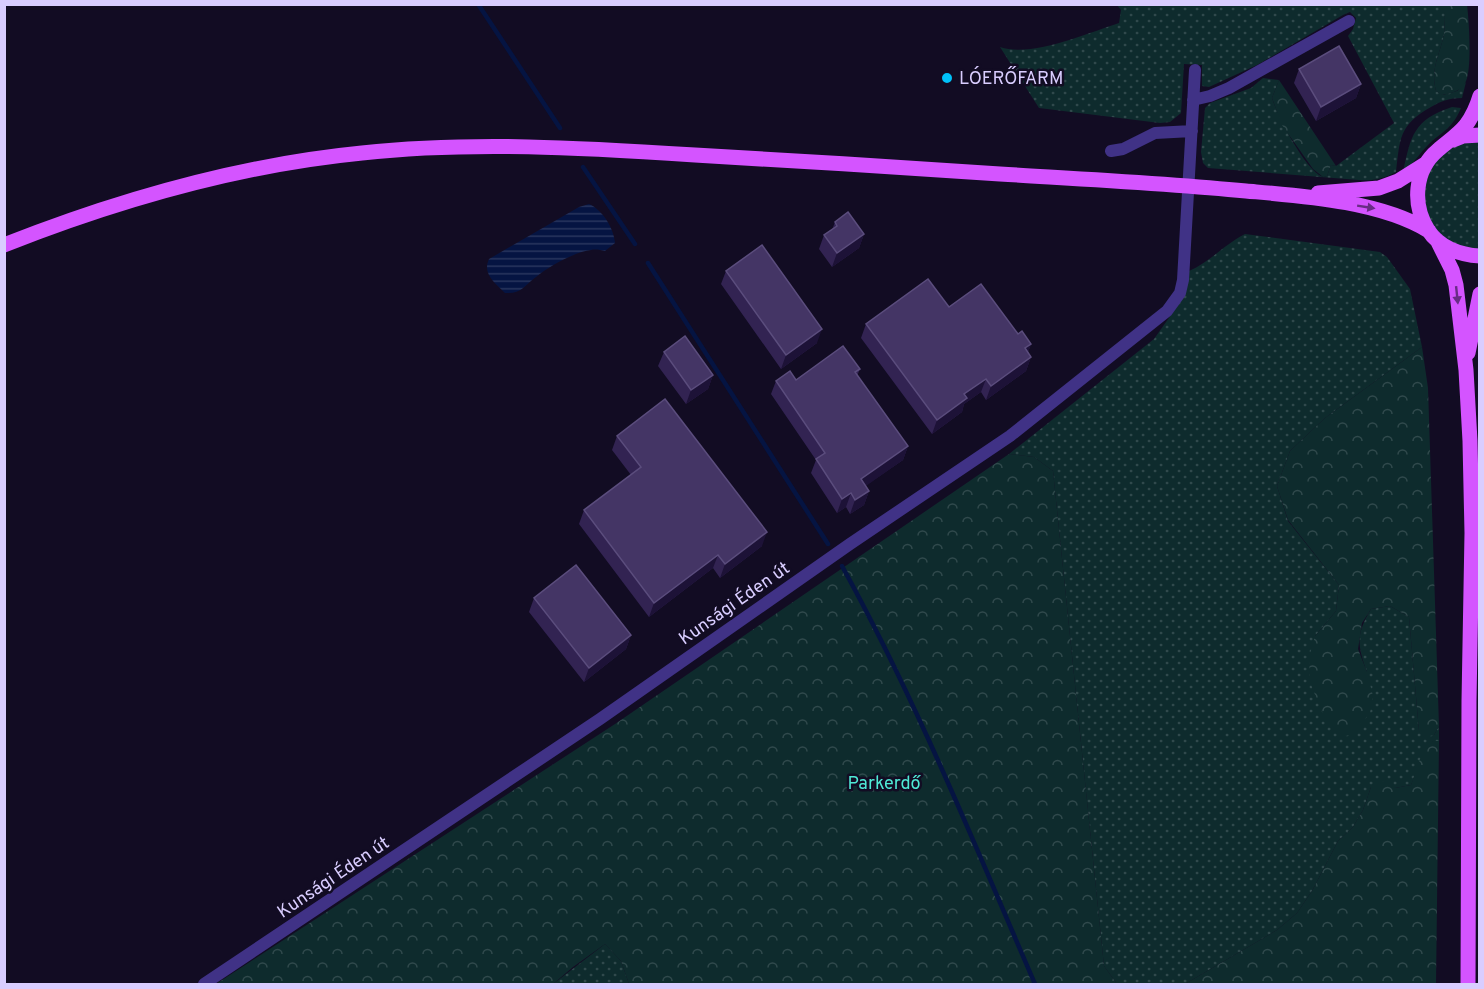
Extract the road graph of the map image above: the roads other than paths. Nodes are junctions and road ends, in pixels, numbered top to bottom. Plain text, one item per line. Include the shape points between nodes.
1 (1349, 21) dead end
2 (1195, 70) dead end
3 (1479, 96) edge
4 (1193, 100) junction
5 (1192, 131) junction
6 (1479, 135) edge
7 (1450, 141) junction
8 (1112, 151) dead end
9 (1425, 164) junction
10 (1190, 185) junction
11 (1295, 195) junction
12 (1433, 236) junction
13 (4, 245) edge
14 (1479, 256) edge
15 (1479, 294) edge
16 (1466, 370) junction
17 (204, 984) edge
18 (1468, 984) edge

1 - 4 street via 1229,88
2 - 4 street, Kunsági Éden út
3 - 7 main road via 1466,125
4 - 5 street, Kunsági Éden út
5 - 8 street via 1155,133
5 - 10 street, Kunsági Éden út
6 - 7 main road
7 - 9 main road
9 - 11 main road via 1379,188
9 - 12 main road via 1417,191 1418,205
10 - 11 main road
10 - 13 main road via 623,150 433,148 312,159 238,173 147,196
10 - 17 street, Kunsági Éden út via 1180,293 1150,327 1010,436 600,719
11 -> 12 main road via 1377,208 1412,220
12 - 14 main road via 1458,253
12 -> 16 main road via 1456,285
15 - 16 main road
16 - 18 main road via 1472,533

